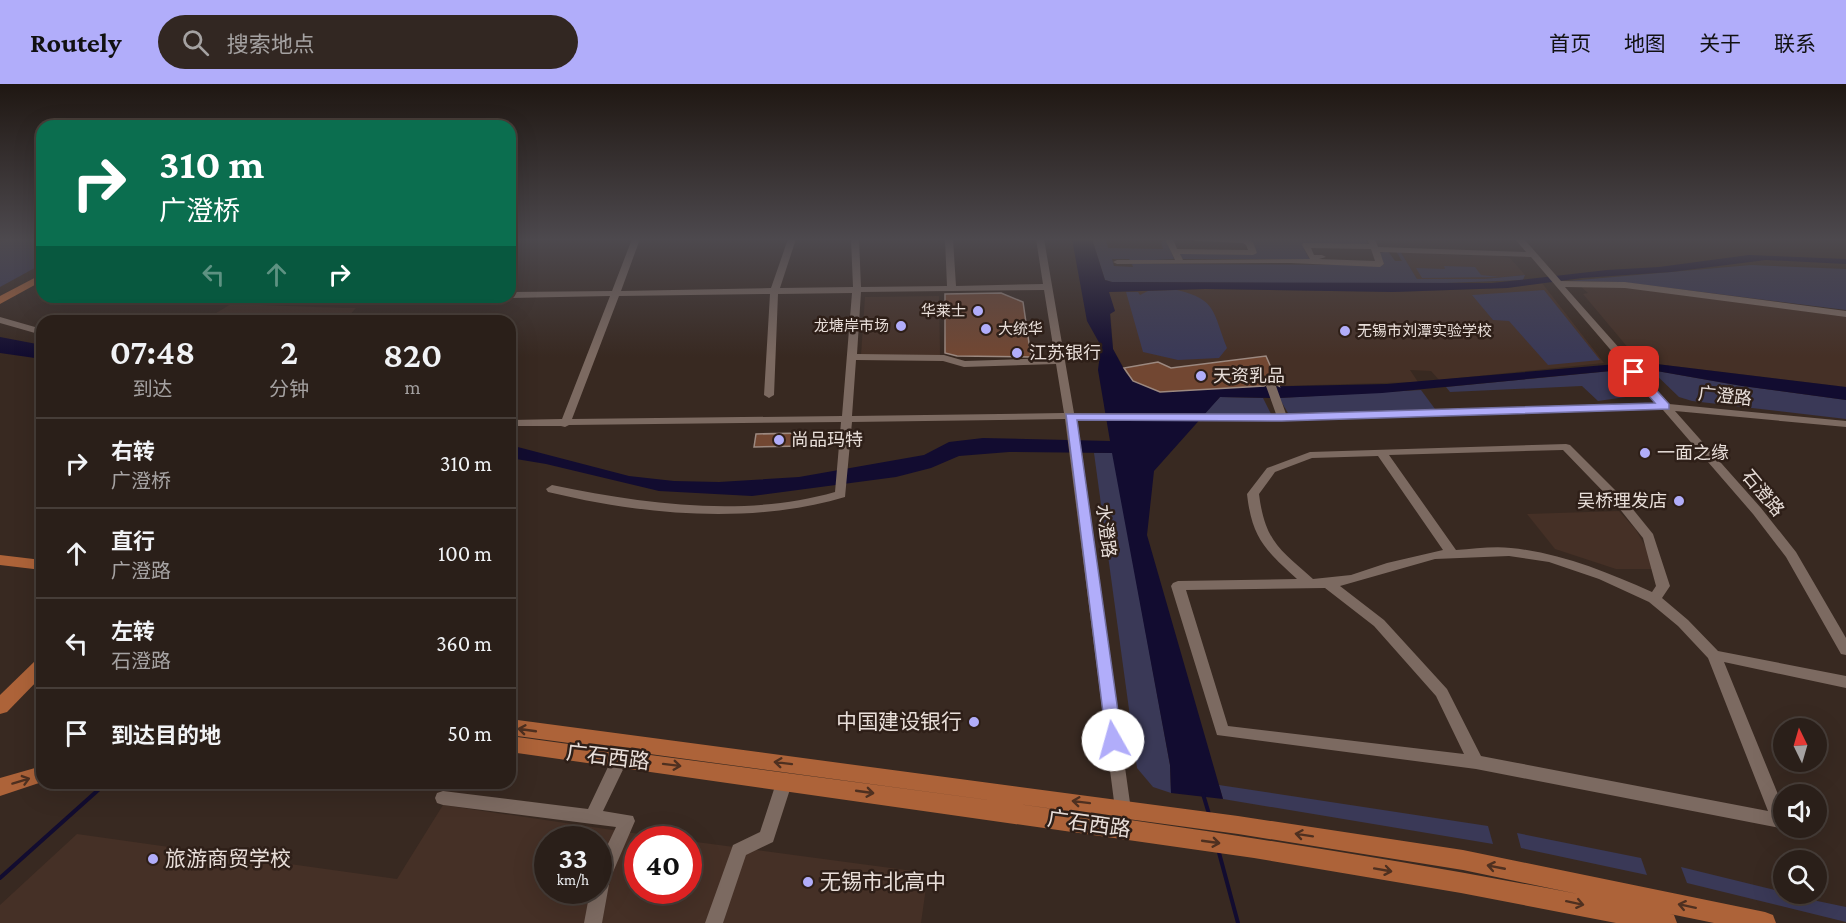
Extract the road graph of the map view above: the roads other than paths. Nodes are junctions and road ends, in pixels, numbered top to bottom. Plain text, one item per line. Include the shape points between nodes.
1 (25, 278) edge
2 (621, 278) edge
3 (779, 278) edge
4 (857, 278) edge
5 (951, 278) edge
6 (1045, 278) edge
7 (1552, 278) edge
8 (36, 281) edge
9 (1557, 284) junction
10 (1046, 287) junction
11 (952, 289) junction
12 (857, 290) junction
13 (0, 292) edge
14 (774, 292) junction
15 (615, 293) junction
16 (516, 295) edge
17 (0, 301) edge
18 (1846, 314) edge
19 (0, 320) edge
20 (36, 330) edge
21 (852, 357) junction
22 (1060, 361) junction
23 (1271, 386) dead end
24 (769, 394) dead end
25 (1665, 406) junction
26 (1280, 412) junction
27 (1071, 416) junction
28 (848, 418) junction
29 (516, 423) edge
30 (565, 424) junction
31 (1846, 424) edge
32 (1381, 452) junction
33 (552, 489) dead end
34 (0, 552) edge
35 (1452, 554) junction
36 (36, 556) edge
37 (0, 560) edge
38 (36, 564) edge
39 (1309, 583) junction
40 (1328, 583) junction
41 (1654, 599) junction
42 (1846, 650) edge
43 (1714, 655) junction
44 (36, 674) edge
45 (1846, 682) edge
46 (0, 707) edge
47 (516, 728) edge
48 (516, 744) edge
49 (625, 751) junction
50 (1476, 762) junction
51 (36, 776) edge
52 (785, 780) junction
53 (0, 787) edge
54 (443, 798) dead end
55 (1123, 807) junction
56 (592, 817) junction
57 (1180, 827) junction
58 (1127, 830) junction
59 (1240, 835) junction
60 (593, 923) edge
61 (714, 923) edge
62 (1666, 923) edge
63 (1765, 923) edge

1 - 13 main road
2 - 15 street
3 - 14 street
4 - 12 street
5 - 11 street
6 - 10 street, 水澄路
7 - 9 street
8 - 17 main road
9 - 18 street via 1625,285
9 - 25 street, 石澄路
10 - 11 street
10 - 22 street, 水澄路
11 - 12 street
12 - 14 street
12 - 21 street
14 - 15 street
14 - 24 street
15 - 16 street
15 - 30 street
19 - 20 street
21 - 22 street via 944,358 964,364
21 - 28 street
22 - 27 street, 水澄路
23 - 26 street
25 - 26 street, 广澄路
25 - 31 street, 广澄路
25 - 42 street, 石澄路 via 1791,555
26 - 27 street, 广澄路 via 1205,418
27 - 28 street, 广澄路
27 - 55 street, 水澄路
28 - 30 street, 广澄路
28 - 33 street via 842,494 818,503 754,509 679,508
29 - 30 street, 广澄路
32 - 35 street
32 - 39 street via 1310,455 1271,471 1253,494 1255,522 1268,546
32 - 41 street via 1566,447 1623,505 1648,537 1663,586
34 - 36 main road
35 - 40 street
35 - 41 street via 1509,552 1551,558
37 - 38 main road
39 - 40 street
39 - 50 street via 1178,586 1222,731
40 - 50 street via 1379,623 1442,693
41 - 43 street
43 - 45 street
43 - 50 street via 1780,821
44 - 46 main road
49 -> 47 main road
48 - 49 main road, 广石西路
49 -> 52 main road, 广石西路
55 -> 49 main road
49 - 56 street
53 -> 51 main road
52 -> 58 main road, 广石西路
52 - 61 street via 767,837 739,850
54 - 56 street
55 - 57 main road
55 - 58 street, 水澄路
56 - 60 street via 627,821 601,879
57 - 58 main road, 广石西路
57 - 59 main road, 广石西路
59 -> 62 main road, 广石西路
63 -> 59 main road via 1463,860

